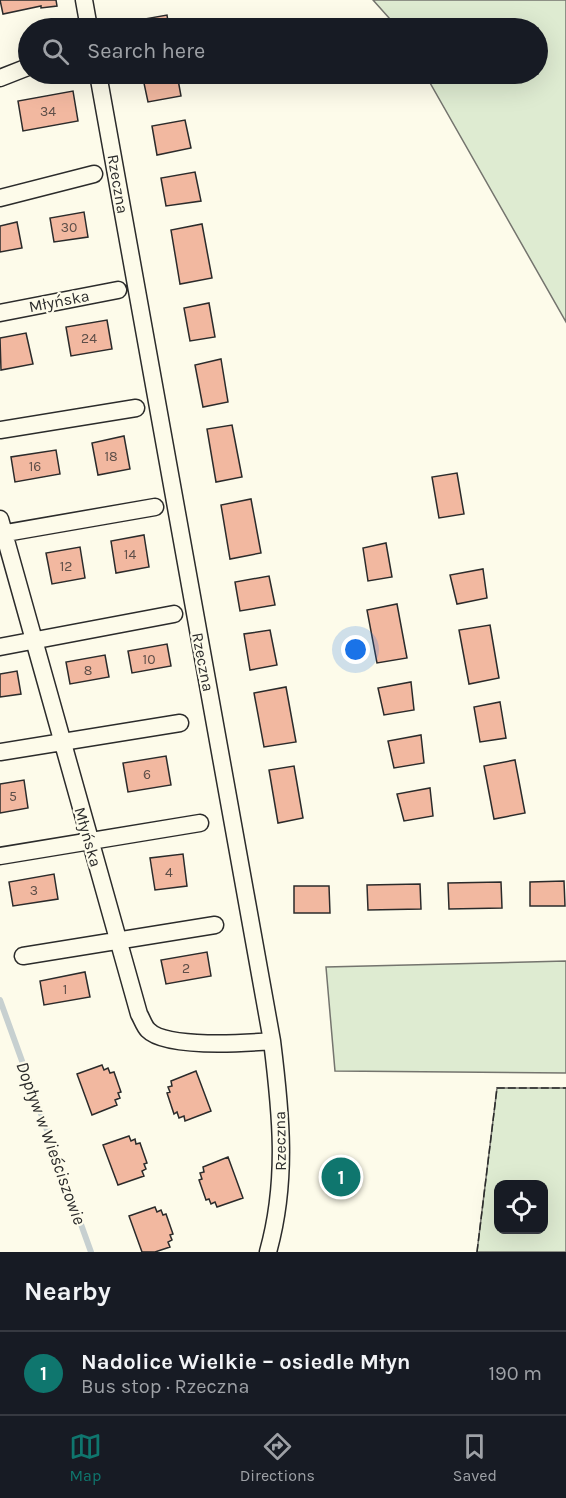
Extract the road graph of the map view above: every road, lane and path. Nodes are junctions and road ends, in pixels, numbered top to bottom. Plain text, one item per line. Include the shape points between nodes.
1 (84, 0) edge
2 (87, 18) edge
3 (18, 71) edge
4 (0, 78) edge
5 (100, 84) edge
6 (94, 174) dead end
7 (0, 198) edge
8 (118, 290) dead end
9 (0, 313) edge
10 (136, 408) dead end
11 (0, 430) edge
12 (155, 507) dead end
13 (1, 529) edge
14 (174, 614) dead end
15 (33, 641) junction
16 (0, 647) edge
17 (180, 723) dead end
18 (62, 742) junction
19 (0, 752) edge
20 (200, 823) dead end
21 (89, 841) junction
22 (0, 856) edge
23 (215, 925) dead end
24 (117, 941) junction
25 (23, 956) dead end
26 (272, 1041) junction
27 (268, 1252) edge

1 - 2 street
3 - 4 street
5 - 26 street, Rzeczna
6 - 7 street
8 - 9 street, Młyńska
10 - 11 street
12 - 13 street
13 - 15 street, Młyńska
14 - 15 street
15 - 16 street
15 - 18 street, Młyńska
17 - 18 street
18 - 19 street
18 - 21 street, Młyńska
20 - 21 street
21 - 22 street
21 - 24 street, Młyńska
23 - 24 street
24 - 25 street
24 - 26 street, Młyńska via 139,1014 149,1031 193,1043
26 - 27 street, Rzeczna via 282,1150 276,1224

